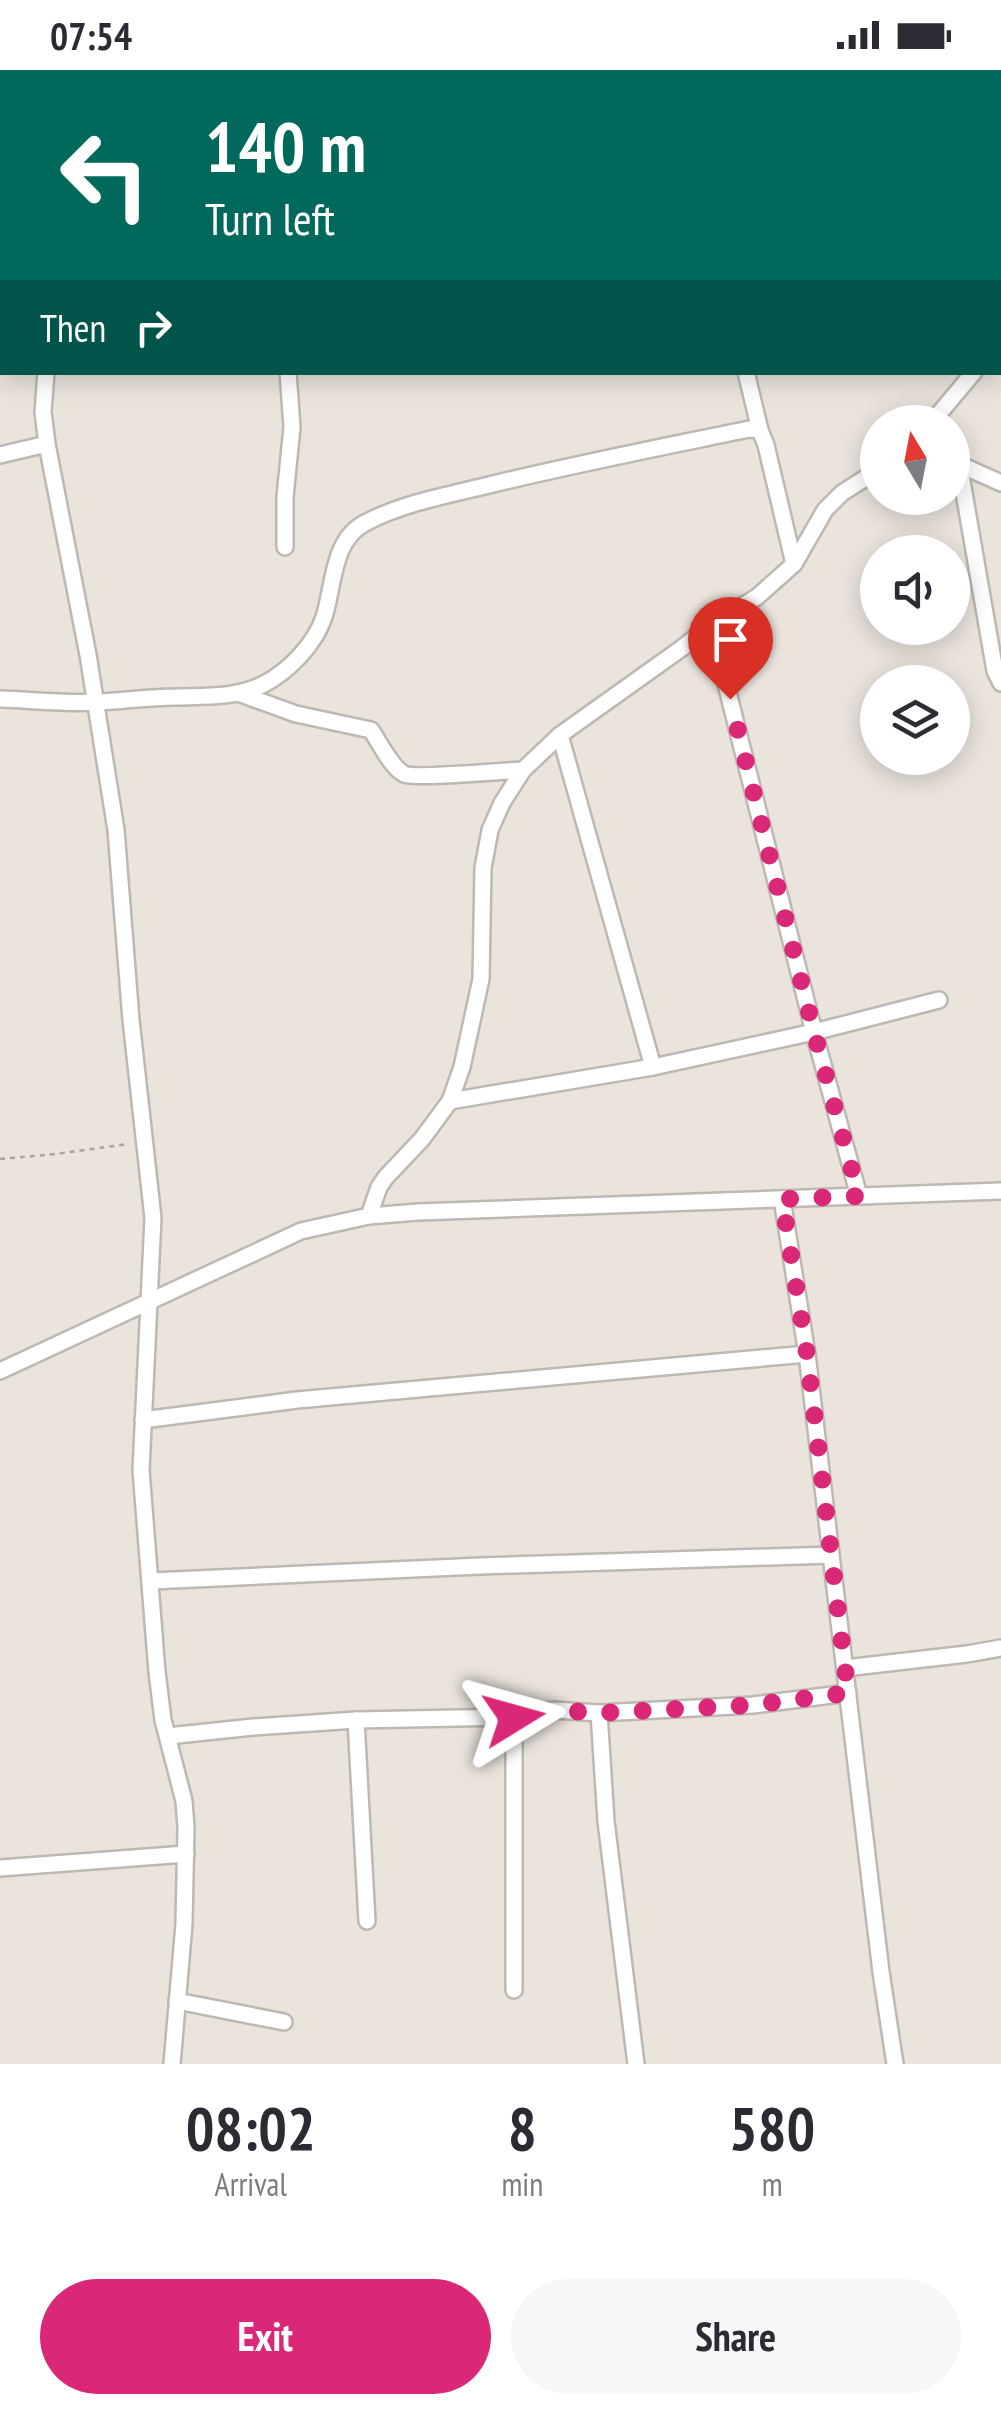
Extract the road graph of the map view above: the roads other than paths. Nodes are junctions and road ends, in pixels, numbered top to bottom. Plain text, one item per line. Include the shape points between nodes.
1 (46, 375) edge
2 (288, 375) edge
3 (747, 375) edge
4 (972, 375) edge
5 (949, 405) edge
6 (760, 430) junction
7 (47, 444) junction
8 (0, 454) edge
9 (970, 469) edge
10 (860, 482) edge
11 (1001, 483) edge
12 (966, 515) edge
13 (285, 548) dead end
14 (794, 564) junction
15 (711, 625) junction
16 (1001, 682) edge
17 (238, 692) junction
18 (0, 699) edge
19 (95, 702) junction
20 (560, 735) junction
21 (523, 770) junction
22 (939, 1000) dead end
23 (814, 1032) junction
24 (653, 1067) junction
25 (450, 1102) junction
26 (1001, 1192) edge
27 (859, 1196) junction
28 (782, 1199) junction
29 (368, 1216) junction
30 (149, 1304) junction
31 (807, 1354) junction
32 (0, 1371) edge
33 (143, 1420) junction
34 (831, 1555) junction
35 (151, 1581) junction
36 (1001, 1648) edge
37 (845, 1668) junction
38 (848, 1693) junction
39 (599, 1713) junction
40 (514, 1718) junction
41 (356, 1720) junction
42 (168, 1736) junction
43 (186, 1854) junction
44 (0, 1868) edge
45 (367, 1921) dead end
46 (514, 1990) dead end
47 (177, 2000) junction
48 (284, 2022) dead end
49 (172, 2064) edge
50 (636, 2064) edge
51 (894, 2064) edge

1 - 7 street
2 - 13 street
3 - 6 street
4 - 5 street
6 - 14 street
6 - 17 street via 540,473 362,524 337,559 323,620 305,650 264,684
7 - 8 street
7 - 19 street
9 - 11 street
10 - 14 street via 825,510
12 - 16 street
14 - 15 street
15 - 20 street
15 - 23 street
17 - 19 street
17 - 21 street via 296,714 372,730 400,772 414,778
18 - 19 street
19 - 30 street via 116,830 153,1218
20 - 21 street
20 - 24 street
21 - 25 street via 490,830 481,979
22 - 23 street
23 - 24 street
23 - 27 street
24 - 25 street
25 - 29 street via 386,1176
26 - 27 street
27 - 28 street
28 - 29 street
28 - 31 street
29 - 30 street via 301,1231
30 - 32 street
30 - 33 street
31 - 33 street
31 - 34 street
33 - 35 street
34 - 35 street
34 - 37 street
35 - 42 street
36 - 37 street
37 - 38 street
38 - 39 street
38 - 51 street
39 - 40 street via 554,1710
39 - 50 street
40 - 41 street
40 - 46 street
41 - 42 street
41 - 45 street
42 - 43 street via 184,1801
43 - 44 street
43 - 47 street
47 - 48 street
47 - 49 street

